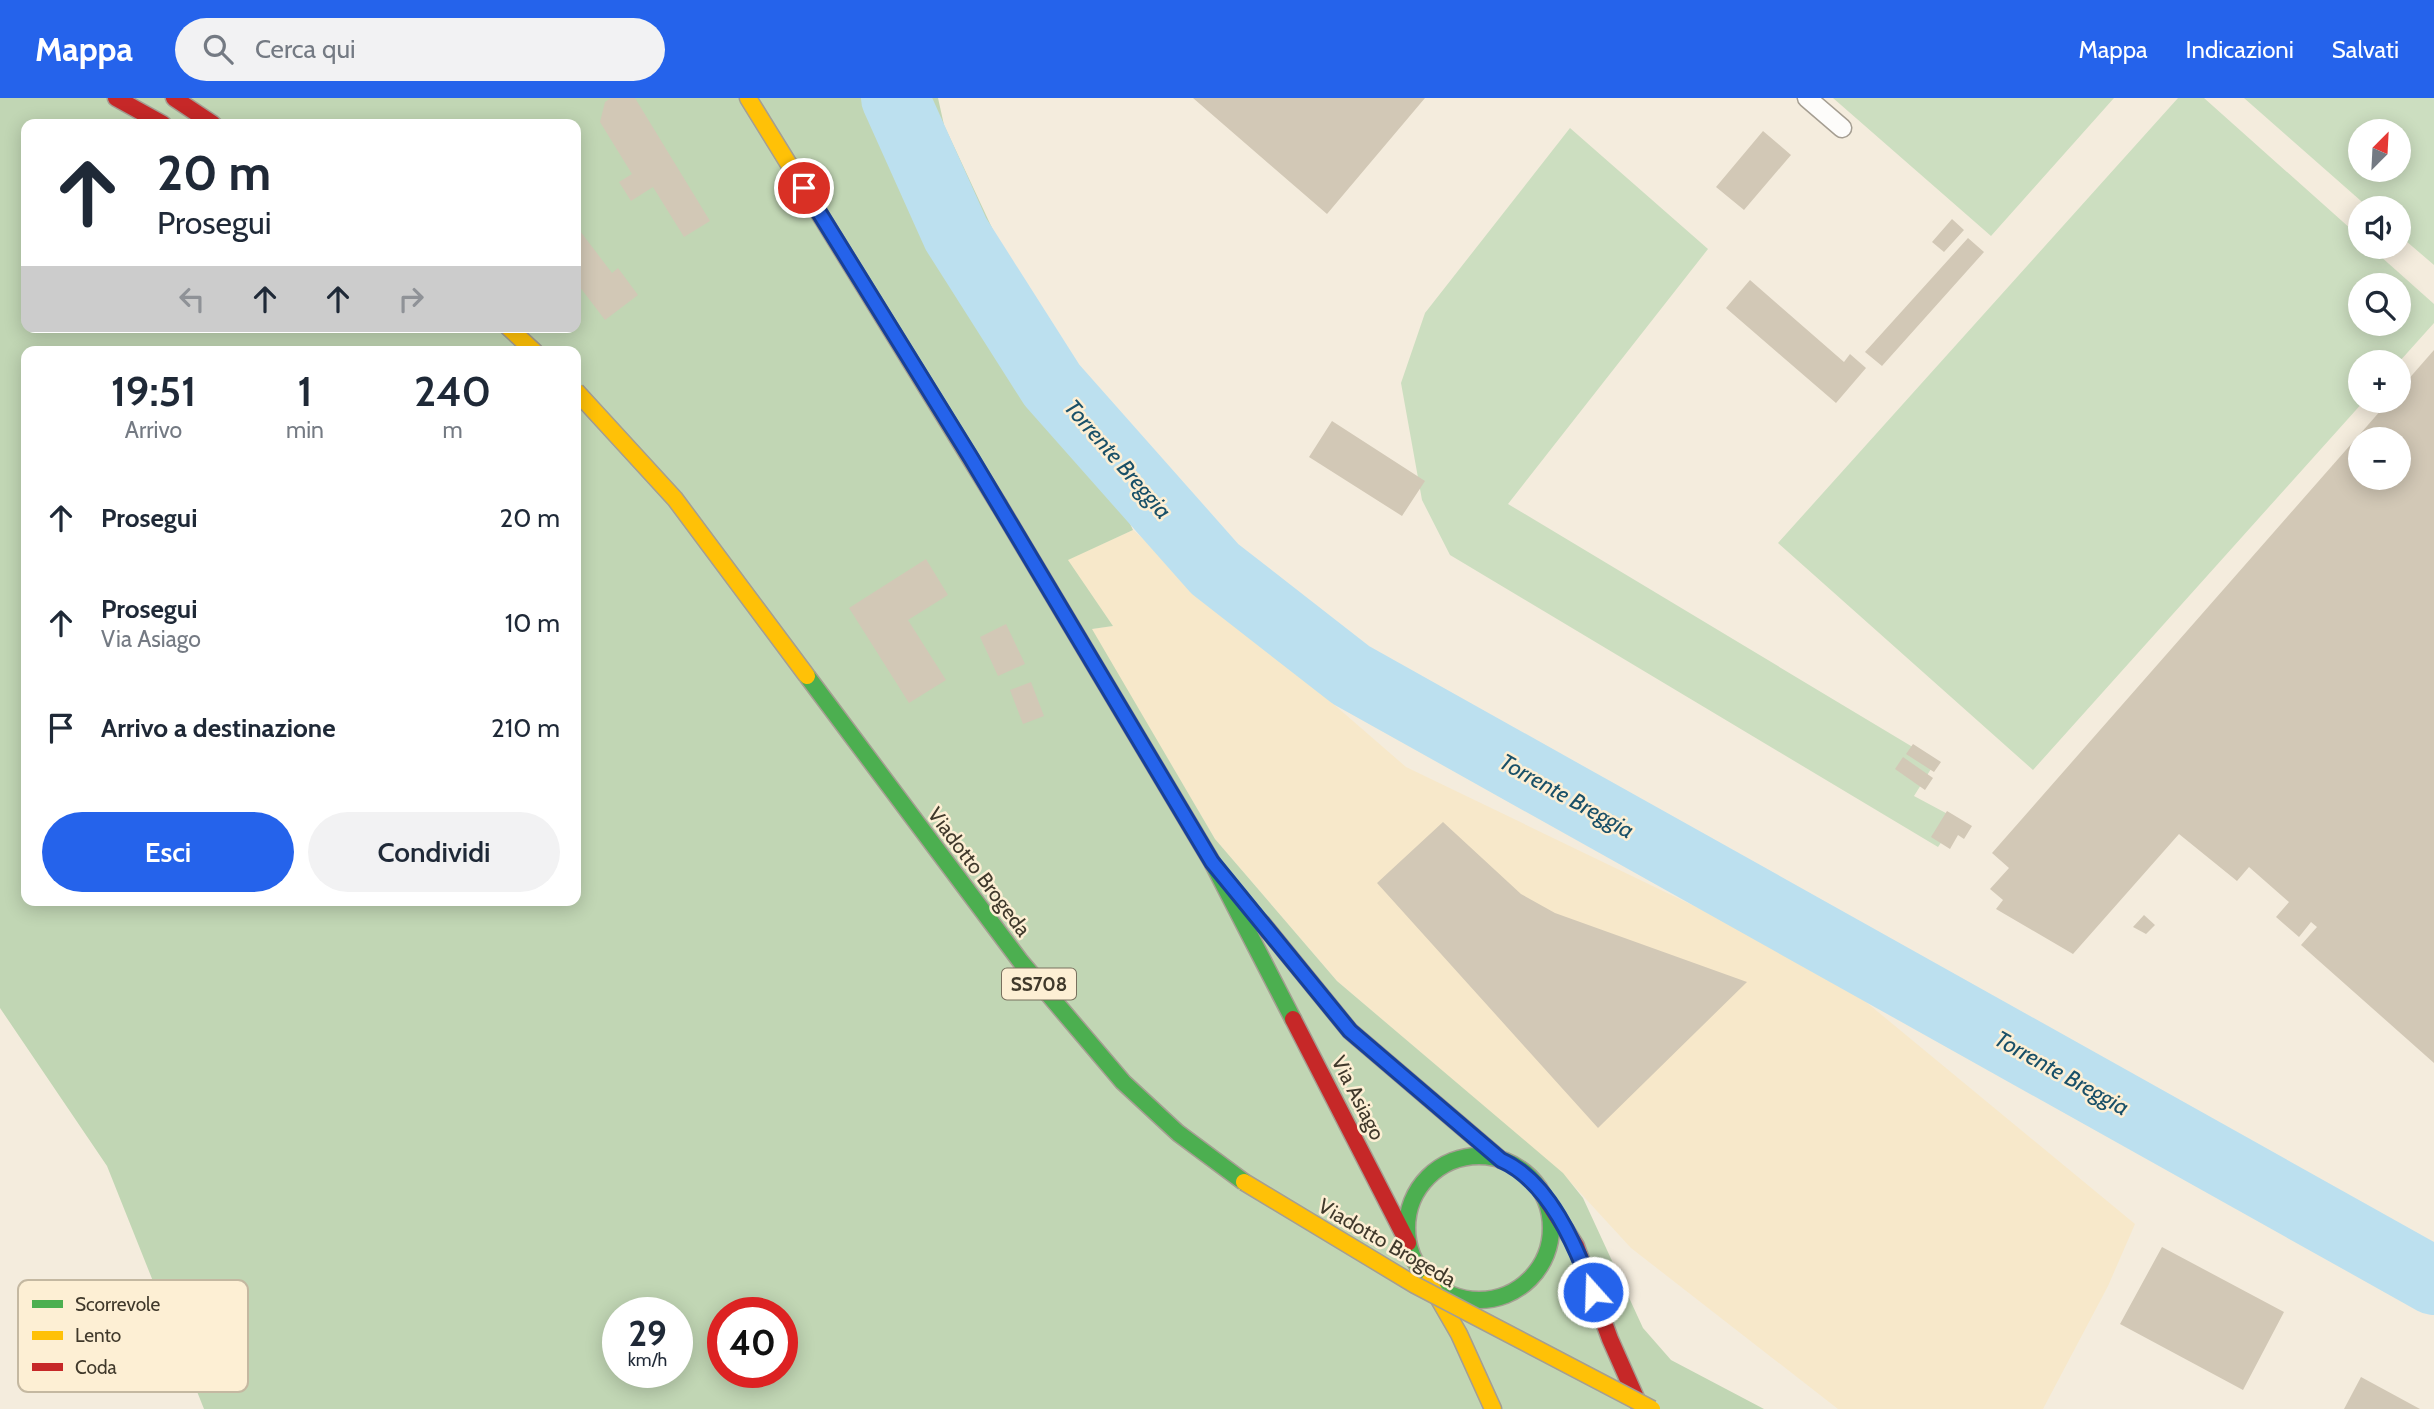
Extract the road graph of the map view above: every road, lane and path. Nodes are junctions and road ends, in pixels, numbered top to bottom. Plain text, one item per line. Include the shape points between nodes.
1 (117, 98) edge
2 (174, 98) edge
3 (748, 98) edge
4 (1807, 98) edge
5 (154, 119) edge
6 (206, 119) edge
7 (1842, 128) dead end
8 (514, 333) edge
9 (529, 346) edge
10 (581, 396) edge
11 (1212, 862) junction
12 (1501, 1160) junction
13 (1544, 1196) junction
14 (1408, 1242) junction
15 (1429, 1280) junction
16 (1493, 1409) edge
17 (1641, 1409) edge
18 (1652, 1409) edge

1 - 5 street
2 - 6 street
3 - 11 street, Via Asiago via 971,458
4 - 7 lane
8 - 9 street
10 - 18 street, Viadotto Brogeda / SS708, bridge via 675,499 1021,962 1123,1082 1178,1133 1258,1193 1415,1285
11 - 12 street, Via Asiago via 1350,1031
11 - 14 street, Via Asiago
12 - 13 street via 1524,1172
12 - 14 street via 1464,1158 1437,1169 1414,1196 1406,1226
13 - 15 street via 1549,1244 1544,1260 1527,1282 1496,1298 1479,1300 1462,1298
13 - 17 street via 1576,1246
14 - 15 street via 1417,1266
15 - 16 street

